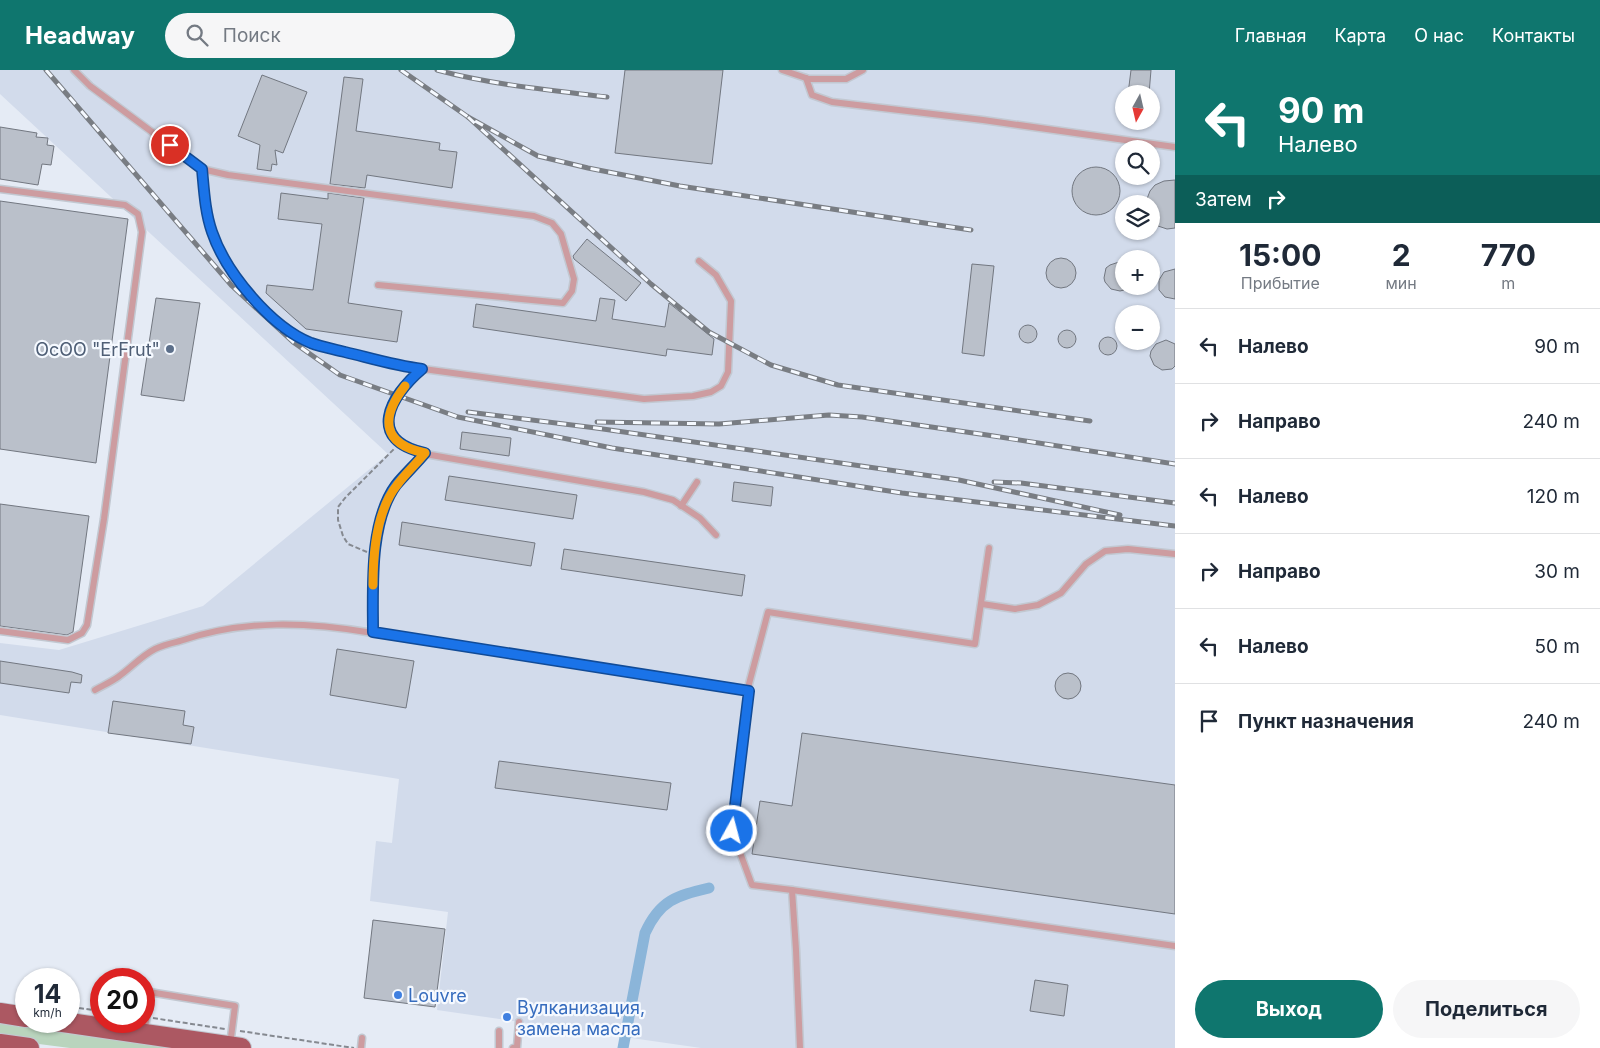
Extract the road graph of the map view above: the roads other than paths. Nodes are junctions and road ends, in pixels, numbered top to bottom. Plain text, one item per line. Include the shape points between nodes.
1 (74, 70) edge
2 (782, 70) edge
3 (863, 70) edge
4 (806, 78) junction
5 (1175, 147) edge
6 (202, 169) junction
7 (0, 189) edge
8 (699, 262) dead end
9 (378, 285) dead end
10 (422, 369) junction
11 (425, 453) junction
12 (698, 482) dead end
13 (682, 506) junction
14 (716, 535) dead end
15 (989, 548) dead end
16 (1175, 554) edge
17 (982, 604) junction
18 (0, 631) edge
19 (373, 632) junction
20 (95, 690) dead end
21 (749, 691) junction
22 (792, 890) junction
23 (1175, 946) edge
24 (155, 993) edge
25 (0, 1013) edge
26 (15, 1015) edge
27 (519, 1022) dead end
28 (155, 1028) edge
29 (499, 1031) dead end
30 (362, 1038) dead end
31 (233, 1043) edge
32 (0, 1044) edge
33 (29, 1048) edge
34 (361, 1048) edge
35 (499, 1048) edge
36 (513, 1048) edge
37 (800, 1048) edge

1 - 6 lane via 90,86
2 - 4 lane
3 - 4 lane via 846,79
4 - 5 lane via 812,95 832,102
6 - 9 lane via 228,176 534,216 552,223 561,234 574,279 572,292 563,303
6 - 10 lane via 205,207 212,232 224,259 246,292 263,309 294,334 312,343
7 - 18 lane via 125,205 138,214 142,232 88,625 82,633 68,640
8 - 10 lane via 716,275 732,301 728,372 721,386 712,392 644,399
10 - 11 lane via 409,380 390,408 388,425 400,444
11 - 13 lane via 644,492 673,500
11 - 19 lane via 396,485 386,504 376,542
12 - 13 lane
13 - 14 lane via 700,518
15 - 17 lane
16 - 17 lane via 1128,549 1105,551 1086,564 1061,593 1038,605 1015,609
17 - 21 lane via 975,644 768,612
19 - 20 lane via 288,623 211,631 154,649
19 - 21 lane
21 - 22 lane via 732,831 752,885
22 - 23 lane
22 - 37 lane
24 - 31 lane via 235,1006
25 - 26 main road
27 - 36 lane via 516,1047
28 - 31 main road
29 - 35 lane
30 - 34 lane
32 - 33 main road

